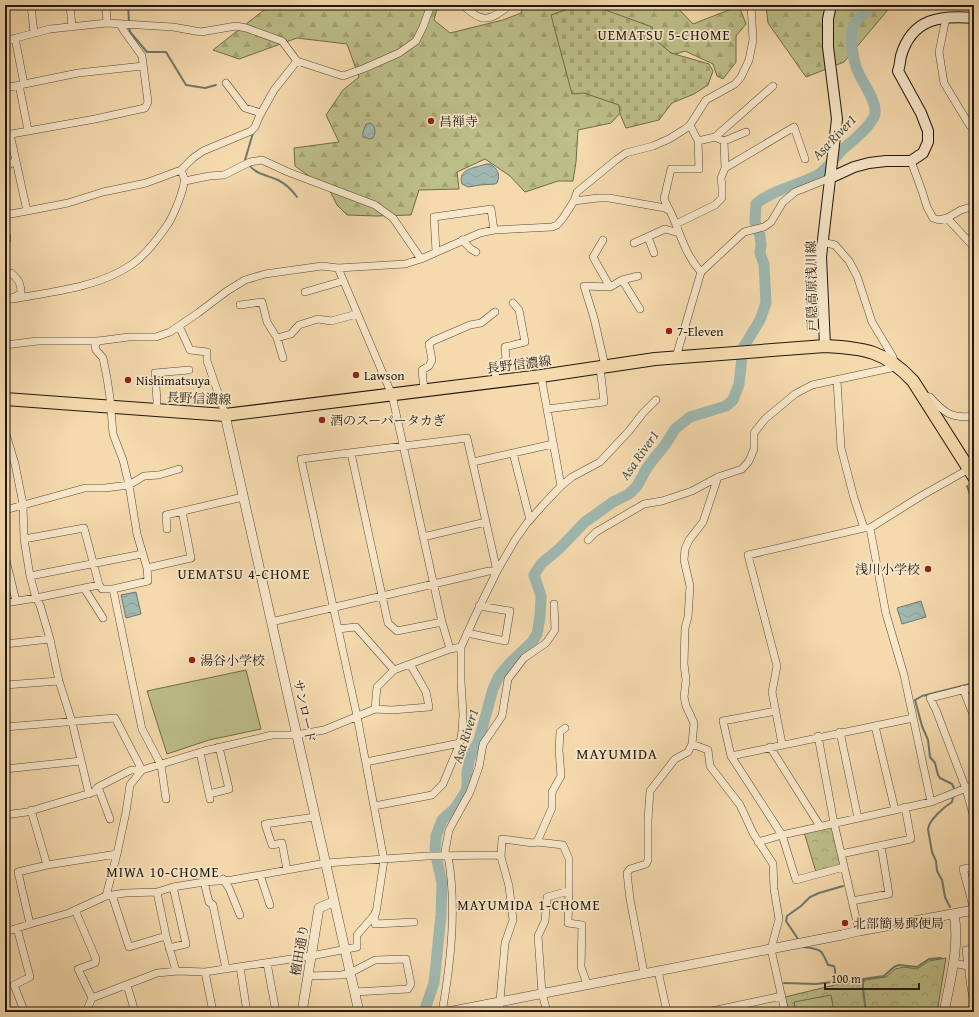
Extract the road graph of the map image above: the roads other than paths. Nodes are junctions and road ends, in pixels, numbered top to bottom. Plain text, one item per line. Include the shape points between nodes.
1 (32, 5) edge
2 (70, 5) edge
3 (106, 5) edge
4 (431, 5) edge
5 (463, 5) edge
6 (510, 5) edge
7 (751, 5) edge
8 (832, 5) edge
9 (946, 18) junction
10 (974, 18) edge
11 (107, 24) junction
12 (120, 24) junction
13 (72, 27) junction
14 (34, 33) junction
15 (15, 38) junction
16 (5, 41) edge
17 (297, 61) junction
18 (143, 66) junction
19 (226, 83) dead end
20 (22, 84) junction
21 (773, 86) dead end
22 (5, 88) edge
23 (261, 113) junction
24 (690, 125) junction
25 (970, 126) dead end
26 (28, 130) junction
27 (746, 132) dead end
28 (7, 134) edge
29 (715, 137) junction
30 (698, 141) junction
31 (724, 141) junction
32 (805, 159) dead end
33 (15, 161) junction
34 (910, 161) junction
35 (5, 167) edge
36 (724, 168) junction
37 (181, 170) junction
38 (830, 175) junction
39 (185, 181) junction
40 (574, 201) junction
41 (974, 206) edge
42 (27, 211) junction
43 (670, 211) junction
44 (5, 215) edge
45 (947, 218) junction
46 (676, 224) junction
47 (5, 228) edge
48 (494, 230) junction
49 (679, 233) junction
50 (648, 237) junction
51 (5, 239) edge
52 (462, 240) junction
53 (603, 240) dead end
54 (822, 242) junction
55 (634, 243) dead end
56 (974, 247) edge
57 (436, 252) junction
58 (476, 252) dead end
59 (654, 253) dead end
60 (421, 259) junction
61 (338, 268) junction
62 (701, 272) junction
63 (5, 273) edge
64 (638, 276) dead end
65 (622, 280) junction
66 (344, 281) junction
67 (610, 287) junction
68 (305, 292) dead end
69 (8, 300) edge
70 (514, 303) dead end
71 (240, 305) dead end
72 (640, 309) dead end
73 (495, 312) dead end
74 (357, 314) junction
75 (179, 326) junction
76 (277, 338) junction
77 (98, 341) junction
78 (5, 345) edge
79 (825, 346) junction
80 (676, 357) junction
81 (283, 358) dead end
82 (894, 364) junction
83 (603, 366) junction
84 (189, 370) dead end
85 (541, 376) junction
86 (837, 380) junction
87 (497, 381) junction
88 (424, 390) junction
89 (392, 394) junction
90 (924, 396) junction
91 (5, 399) edge
92 (656, 400) dead end
93 (111, 407) junction
94 (547, 409) junction
95 (156, 411) junction
96 (225, 415) junction
97 (974, 416) edge
98 (5, 431) edge
99 (553, 444) junction
100 (402, 447) junction
101 (351, 453) junction
102 (513, 453) junction
103 (473, 462) junction
104 (179, 470) dead end
105 (971, 473) edge
106 (718, 477) junction
107 (129, 485) junction
108 (561, 486) junction
109 (243, 497) junction
110 (23, 506) junction
111 (5, 510) edge
112 (182, 511) junction
113 (5, 514) edge
114 (530, 520) junction
115 (486, 522) junction
116 (867, 528) junction
117 (167, 529) dead end
118 (423, 536) junction
119 (24, 539) junction
120 (588, 540) dead end
121 (142, 554) junction
122 (5, 556) edge
123 (93, 564) junction
124 (147, 568) junction
125 (497, 571) junction
126 (30, 576) junction
127 (434, 584) junction
128 (100, 585) junction
129 (84, 588) junction
130 (113, 589) junction
131 (382, 596) junction
132 (36, 598) junction
133 (16, 601) junction
134 (5, 603) edge
135 (554, 604) dead end
136 (480, 606) junction
137 (333, 608) junction
138 (103, 618) dead end
139 (271, 622) junction
140 (442, 622) junction
141 (338, 630) junction
142 (467, 633) junction
143 (50, 639) junction
144 (5, 644) edge
145 (461, 647) junction
146 (450, 649) junction
147 (410, 664) junction
148 (394, 670) junction
149 (59, 681) junction
150 (5, 685) edge
151 (974, 687) edge
152 (963, 689) junction
153 (375, 709) junction
154 (776, 711) junction
155 (357, 716) junction
156 (974, 717) edge
157 (913, 718) junction
158 (72, 722) junction
159 (875, 726) junction
160 (5, 727) edge
161 (565, 728) dead end
162 (840, 732) junction
163 (296, 735) junction
164 (818, 736) junction
165 (460, 743) junction
166 (692, 744) junction
167 (782, 744) junction
168 (219, 747) junction
169 (770, 747) junction
170 (200, 752) junction
171 (730, 756) junction
172 (81, 761) junction
173 (366, 762) junction
174 (161, 765) junction
175 (5, 769) edge
176 (142, 770) junction
177 (974, 785) edge
178 (98, 787) junction
179 (966, 789) junction
180 (89, 794) junction
181 (166, 799) dead end
182 (931, 802) junction
183 (374, 806) junction
184 (905, 807) junction
185 (31, 810) junction
186 (895, 810) junction
187 (5, 815) edge
188 (315, 817) junction
189 (858, 818) junction
190 (974, 818) edge
191 (110, 819) dead end
192 (834, 823) junction
193 (820, 826) junction
194 (782, 835) junction
195 (537, 842) junction
196 (758, 842) junction
197 (881, 846) junction
198 (117, 854) junction
199 (841, 854) junction
200 (446, 857) junction
201 (501, 857) junction
202 (384, 860) junction
203 (326, 863) junction
204 (47, 865) junction
205 (844, 867) junction
206 (974, 867) edge
207 (287, 870) junction
208 (260, 875) junction
209 (223, 880) junction
210 (204, 882) junction
211 (173, 887) junction
212 (569, 891) junction
213 (157, 892) junction
214 (109, 896) junction
215 (852, 901) junction
216 (333, 902) junction
217 (270, 905) dead end
218 (75, 910) junction
219 (974, 910) edge
220 (376, 913) junction
221 (954, 914) junction
222 (240, 915) dead end
223 (414, 922) dead end
224 (30, 924) junction
225 (17, 928) junction
226 (859, 931) junction
227 (5, 932) edge
228 (166, 936) junction
229 (169, 948) junction
230 (771, 949) junction
231 (974, 949) edge
232 (344, 950) junction
233 (311, 956) junction
234 (267, 963) junction
235 (953, 963) junction
236 (968, 966) junction
237 (240, 967) junction
238 (226, 969) junction
239 (176, 971) junction
240 (658, 971) junction
241 (205, 972) junction
242 (350, 973) junction
243 (644, 973) junction
244 (308, 976) junction
245 (587, 984) junction
246 (127, 985) junction
247 (972, 987) edge
248 (354, 992) junction
249 (542, 993) junction
250 (782, 996) junction
251 (92, 998) junction
252 (500, 1002) junction
253 (974, 1002) edge
254 (5, 1007) edge
255 (23, 1008) dead end
256 (745, 1009) edge
257 (7, 1012) edge
258 (86, 1012) edge
259 (135, 1012) edge
260 (213, 1012) edge
261 (247, 1012) edge
262 (276, 1012) edge
263 (302, 1012) edge
264 (359, 1012) edge
265 (442, 1012) edge
266 (448, 1012) edge
267 (499, 1012) edge
268 (547, 1012) edge
269 (667, 1012) edge
270 (707, 1012) edge
271 (785, 1012) edge
272 (944, 1012) edge

1 - 14 street
2 - 13 street
3 - 11 street
4 - 17 street via 416,41 399,53 365,68 343,76
5 - 6 street via 472,15 484,19 497,15
7 - 24 street via 753,40 749,60 741,77 731,87 706,100
8 - 38 main road, 戸隠高原浅川線 via 828,19 828,47 837,119
9 - 10 main road
9 - 25 street via 939,52 944,83
9 - 34 main road via 922,24 907,41 901,56 898,71 928,131 928,142 923,153
11 - 12 street
11 - 13 street
12 - 17 street via 174,27 200,32 236,26 246,28 282,41
12 - 18 street via 142,56
13 - 14 street
14 - 15 street
15 - 16 street
15 - 20 street
17 - 23 street via 274,90
18 - 20 street via 78,72
18 - 26 street via 148,102 145,108
19 - 23 street via 245,108
20 - 22 street
20 - 26 street
21 - 29 street
23 - 37 street via 251,131 204,151
24 - 30 street
24 - 40 street via 653,146 626,153 577,192
26 - 28 street
27 - 31 street
28 - 33 street
29 - 30 street
29 - 31 street
30 - 43 street via 699,169 671,169 664,199
31 - 36 street
32 - 36 street via 794,128
33 - 35 street
33 - 42 street
34 - 38 main road via 870,163
34 - 45 street via 932,218
36 - 46 street via 721,178 722,198 715,205
37 - 39 street
37 - 42 street via 146,183
38 - 54 main road, 戸隠高原浅川線
38 - 62 street via 795,192 783,202 771,222 744,232
39 - 60 street via 224,175 250,162 262,160 375,205 393,218
39 - 69 street via 174,215 159,236 132,264 88,284
40 - 43 street via 609,198
40 - 48 street via 557,225 552,227
41 - 45 street
42 - 44 street
43 - 46 street
45 - 56 street
46 - 49 street
47 - 51 street
48 - 52 street
48 - 57 street via 491,209 434,217
49 - 50 street via 665,229
49 - 62 street via 686,252
50 - 55 street
50 - 59 street
52 - 57 street
52 - 58 street
53 - 67 street via 593,258
54 - 79 main road, 戸隠高原浅川線
54 - 82 street via 835,245 857,276 872,322 893,357
57 - 60 street
60 - 61 street via 405,264
61 - 66 street
61 - 75 street via 322,266 266,274 245,280
62 - 80 street
63 - 69 street via 11,273 19,280 21,287 20,294
64 - 65 street
65 - 67 street
65 - 72 street
66 - 68 street
66 - 74 street
67 - 83 street via 584,286 594,318
70 - 87 street via 519,310 525,342 505,347 506,359 494,369
71 - 76 street via 262,302 267,322
73 - 88 street via 481,323 470,325 429,344 432,360 429,366 422,370
74 - 76 street via 331,321 318,319 299,325 291,334
74 - 89 street
75 - 77 street via 156,337
75 - 96 street via 190,350 208,352 207,361
76 - 81 street
77 - 78 street via 38,341
77 - 93 street via 95,346 103,358
79 - 80 main road, 長野信濃線
79 - 82 main road, 長野信濃線 via 876,353
80 - 83 main road, 長野信濃線
82 - 86 street via 892,368
82 - 90 main road, 長野信濃線 via 901,368
83 - 85 main road, 長野信濃線
83 - 94 street via 604,402
84 - 95 street via 155,374
85 - 87 main road, 長野信濃線
85 - 94 street
86 - 106 street via 812,385 795,394 765,419 754,433 754,449 742,469
86 - 116 street via 841,448 854,498
87 - 88 main road, 長野信濃線
88 - 89 main road, 長野信濃線
89 - 96 main road, 長野信濃線
89 - 100 street
90 - 97 street via 930,397 942,410 955,416
90 - 105 main road, 長野信濃線
91 - 93 main road, 長野信濃線
92 - 108 street via 600,462
93 - 95 main road, 長野信濃線
93 - 107 street via 113,434
94 - 99 street
95 - 96 main road, 長野信濃線
96 - 109 street, サンロード
98 - 110 street via 15,464
99 - 102 street
99 - 108 street
100 - 101 street
100 - 103 street via 467,438
100 - 118 street
101 - 131 street
101 - 137 street via 301,459
102 - 103 street
102 - 114 street
103 - 115 street
104 - 107 street via 144,476
105 - 116 street via 921,496
106 - 120 street via 692,491 644,504 596,532
106 - 166 street via 704,522 685,549 684,560 690,586 688,617 684,628 684,697 694,723
107 - 110 street via 84,488
107 - 121 street
108 - 114 street
109 - 112 street
109 - 139 street, サンロード
110 - 111 street
110 - 113 street
110 - 119 street
112 - 117 street via 166,515
112 - 124 street via 191,558
114 - 125 street
115 - 118 street
115 - 125 street
116 - 154 street via 748,555 777,666 772,692
116 - 157 street
118 - 127 street
119 - 123 street via 84,528
119 - 126 street
121 - 123 street
121 - 124 street
122 - 133 street
123 - 126 street
123 - 128 street
124 - 130 street via 148,581
125 - 127 street
125 - 136 street
126 - 132 street
127 - 131 street
127 - 140 street
128 - 129 street
128 - 130 street via 102,589
129 - 132 street
129 - 138 street
130 - 174 street via 142,729
131 - 137 street
131 - 140 street via 388,623 397,632
132 - 133 street
132 - 143 street
133 - 134 street
135 - 200 street via 555,630 546,642 524,658 508,679 502,716 483,744 479,767 470,792 449,830
136 - 142 street
136 - 142 street via 510,611 505,640
137 - 139 street
137 - 141 street
139 - 163 street, サンロード
140 - 146 street
141 - 148 street via 356,627
141 - 155 street
142 - 145 street
143 - 144 street
143 - 149 street
145 - 146 street
145 - 165 street via 463,715
146 - 147 street
147 - 148 street
147 - 153 street via 426,692 429,707
148 - 153 street via 377,687
149 - 150 street
149 - 158 street
151 - 152 street
152 - 156 street
152 - 179 street via 930,698
153 - 155 street
154 - 167 street
154 - 171 street via 723,721
155 - 163 street via 324,730
155 - 173 street
157 - 159 street
157 - 182 street
158 - 160 street
158 - 172 street
158 - 176 street via 115,718
159 - 162 street
159 - 186 street
161 - 195 street via 560,732 561,776 552,792 552,808
162 - 164 street
162 - 189 street
163 - 168 street via 272,735
163 - 188 street, サンロード
164 - 167 street
164 - 192 street
165 - 173 street
165 - 183 street via 443,784 432,795
166 - 196 street via 708,750 710,766 740,805
166 - 243 street via 688,752 675,759 650,791 648,860 646,864 630,869 627,873
167 - 169 street
168 - 170 street
168 - 170 street via 229,789 209,796
169 - 171 street
169 - 193 street
170 - 174 street
171 - 194 street
172 - 175 street
172 - 180 street
173 - 183 street
174 - 176 street
174 - 181 street
176 - 178 street via 131,770
176 - 198 street via 130,785
177 - 179 street
178 - 180 street
178 - 191 street
179 - 182 street
179 - 190 street
180 - 185 street
182 - 184 street
183 - 202 street
184 - 186 street
184 - 197 street via 911,839
185 - 187 street
185 - 204 street
186 - 189 street
188 - 203 street, サンロード
188 - 207 street via 265,824 272,845 282,843
189 - 192 street
192 - 193 street
192 - 199 street
193 - 194 street
194 - 196 street
194 - 205 street via 796,880
195 - 201 street via 502,839
195 - 212 street via 563,845 569,858
196 - 230 street via 773,864 774,889 780,919
197 - 199 street
197 - 215 street via 889,894
198 - 204 street
198 - 214 street
199 - 205 street
200 - 201 street
200 - 202 street
200 - 265 street via 452,879 452,921 447,988
201 - 252 street via 509,886 513,920 505,943
202 - 203 street
202 - 220 street
203 - 207 street
203 - 216 street, サンロード
204 - 224 street via 18,872
205 - 215 street
206 - 219 street via 963,869
207 - 208 street
208 - 209 street
208 - 217 street
209 - 210 street
209 - 222 street
210 - 211 street
210 - 238 street via 209,902 213,906
211 - 213 street
211 - 229 street via 186,944
212 - 245 street via 568,923 582,925 581,967
212 - 249 street via 548,897 545,921 538,936
213 - 214 street via 125,892
213 - 228 street
214 - 218 street
214 - 228 street via 129,947
215 - 226 street
216 - 232 street, サンロード
216 - 233 street, 檀田通り via 319,908
218 - 224 street
218 - 251 street via 96,958 95,963 78,969
219 - 221 street
220 - 223 street via 375,924
220 - 232 street via 357,935 357,947
221 - 226 street
221 - 235 street via 957,929
224 - 225 street
225 - 227 street
225 - 255 street via 30,977 14,985
226 - 230 street
228 - 229 street
229 - 239 street
230 - 240 street
230 - 250 street
231 - 236 street via 966,950
232 - 233 street
232 - 242 street, サンロード
233 - 234 street
233 - 244 street, 檀田通り
234 - 237 street
234 - 262 street
235 - 236 street
235 - 272 street
236 - 247 street
237 - 238 street
237 - 261 street
238 - 241 street
239 - 241 street
239 - 246 street via 157,973
240 - 243 street
240 - 269 street
241 - 260 street
242 - 244 street
242 - 248 street, サンロード
242 - 248 street via 375,960 406,959 411,984 408,989
243 - 245 street
244 - 263 street, 檀田通り
245 - 249 street
246 - 251 street
246 - 259 street
247 - 253 street
248 - 264 street, サンロード
249 - 252 street
249 - 268 street
250 - 256 street
250 - 271 street
251 - 258 street
252 - 266 street
252 - 267 street
254 - 257 street
256 - 270 street

